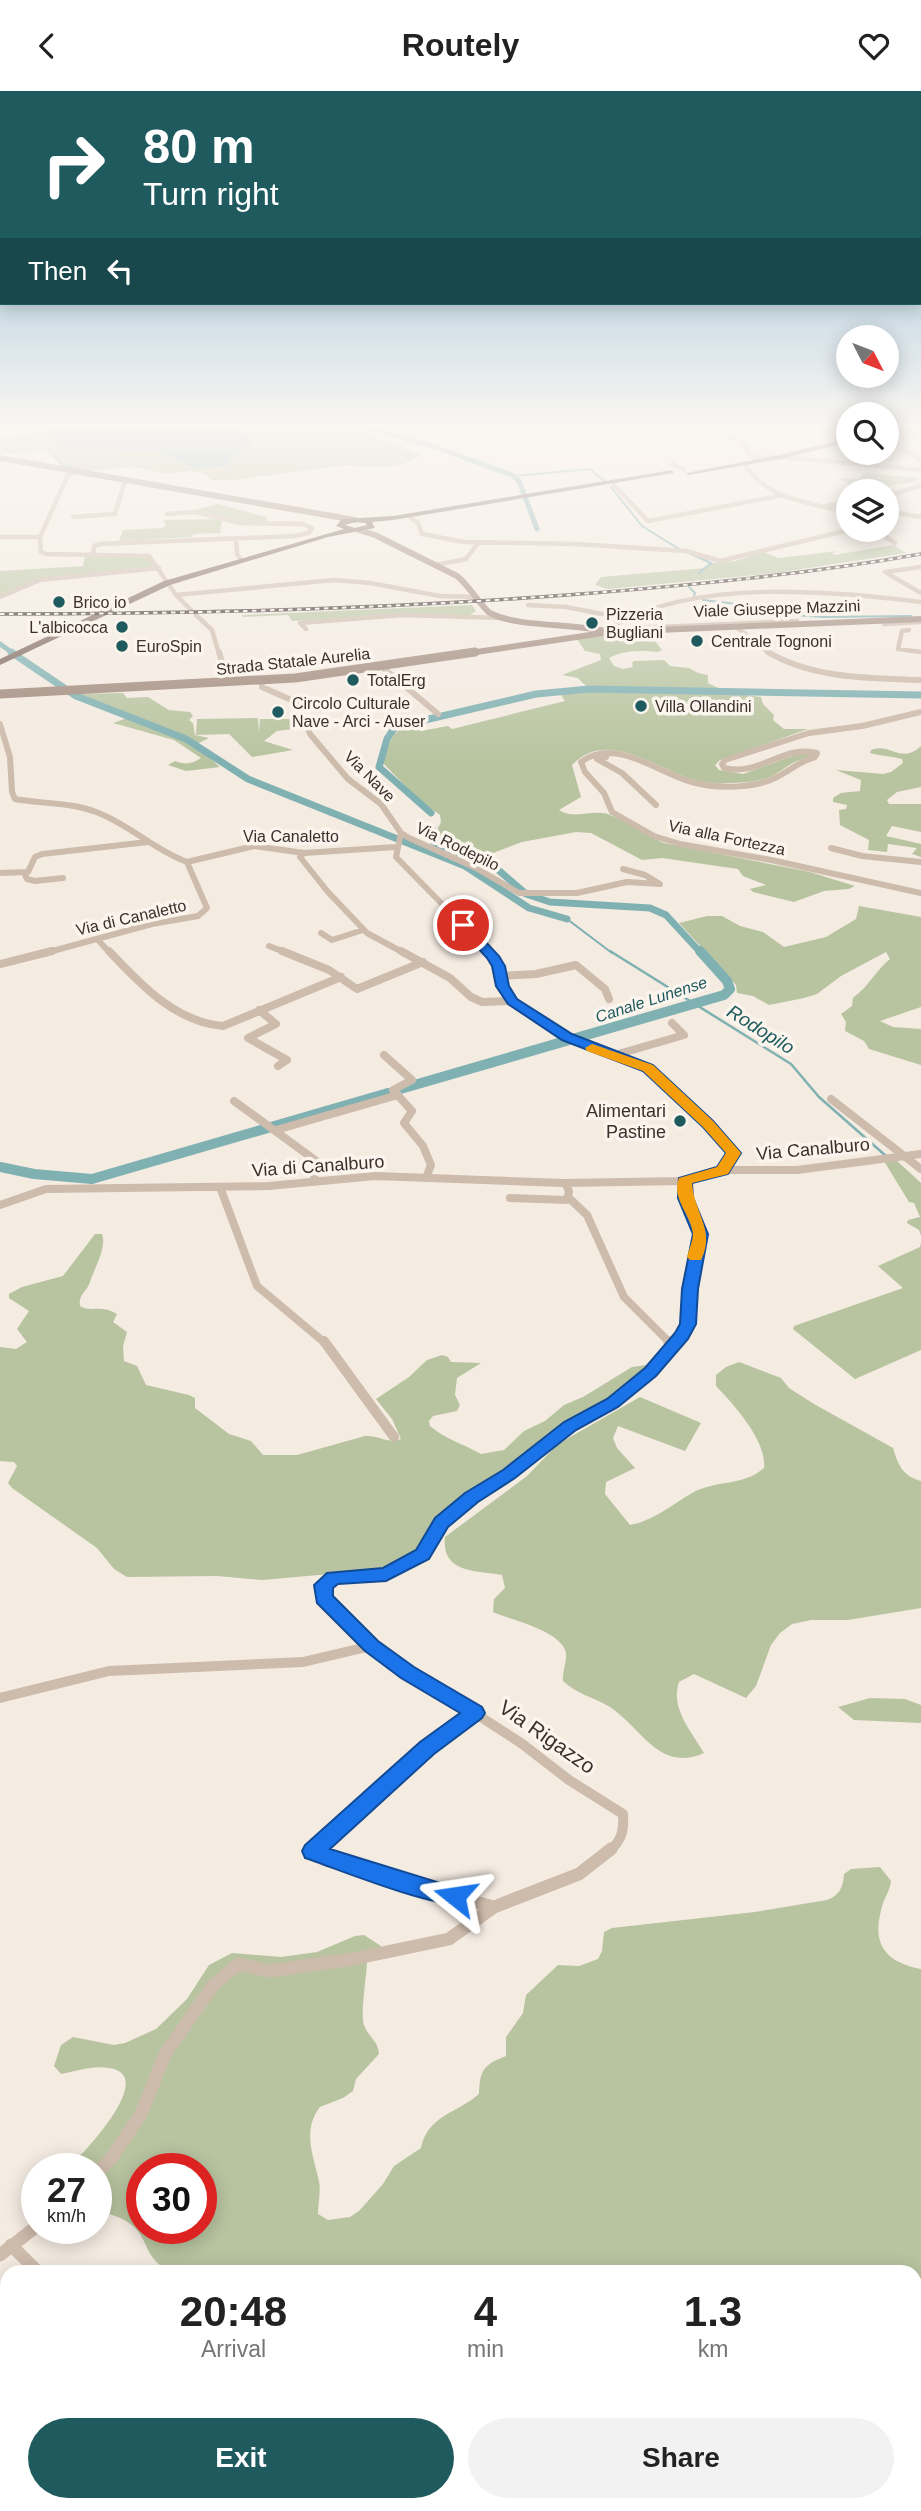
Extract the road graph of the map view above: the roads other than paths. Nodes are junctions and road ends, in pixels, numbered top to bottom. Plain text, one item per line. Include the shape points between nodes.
1 (281, 536) edge
2 (324, 536) edge
3 (384, 536) edge
4 (434, 536) edge
5 (816, 536) edge
6 (0, 537) edge
7 (40, 537) joint
8 (236, 538) junction
9 (478, 543) junction
10 (93, 555) junction
11 (242, 560) junction
12 (436, 565) junction
13 (921, 567) edge
14 (159, 568) junction
15 (167, 583) junction
16 (921, 593) edge
17 (176, 595) junction
18 (0, 597) edge
19 (476, 597) junction
20 (921, 602) edge
21 (528, 605) dead end
22 (481, 606) junction
23 (471, 617) junction
24 (504, 618) junction
25 (623, 618) junction
26 (921, 620) edge
27 (579, 625) junction
28 (610, 628) junction
29 (634, 628) junction
30 (748, 628) junction
31 (306, 629) dead end
32 (648, 629) junction
33 (909, 630) dead end
34 (589, 631) junction
35 (921, 652) edge
36 (0, 662) edge
37 (381, 666) junction
38 (921, 680) edge
39 (262, 681) junction
40 (228, 682) junction
41 (70, 692) joint
42 (0, 694) edge
43 (921, 712) edge
44 (438, 714) dead end
45 (0, 724) edge
46 (3, 742) edge
47 (639, 761) junction
48 (656, 805) dead end
49 (398, 840) junction
50 (148, 842) junction
51 (831, 848) dead end
52 (304, 853) junction
53 (187, 862) junction
54 (921, 862) edge
55 (623, 869) dead end
56 (0, 873) edge
57 (24, 873) junction
58 (63, 878) dead end
59 (921, 893) edge
60 (363, 930) junction
61 (321, 933) dead end
62 (98, 940) junction
63 (270, 946) dead end
64 (423, 962) junction
65 (0, 964) edge
66 (501, 976) junction
67 (341, 977) junction
68 (609, 999) dead end
69 (513, 1001) junction
70 (259, 1010) junction
71 (672, 1023) dead end
72 (384, 1055) dead end
73 (615, 1055) junction
74 (278, 1066) dead end
75 (398, 1095) junction
76 (831, 1100) dead end
77 (234, 1101) dead end
78 (276, 1131) junction
79 (921, 1154) edge
80 (906, 1156) junction
81 (921, 1169) edge
82 (722, 1170) junction
83 (426, 1178) junction
84 (314, 1181) junction
85 (684, 1181) junction
86 (566, 1184) junction
87 (220, 1187) junction
88 (510, 1198) dead end
89 (569, 1198) junction
90 (0, 1205) edge
91 (673, 1346) junction
92 (394, 1437) dead end
93 (371, 1646) junction
94 (0, 1698) edge
95 (475, 1713) junction
96 (494, 1907) junction
97 (112, 2157) edge
98 (21, 2238) edge
99 (6, 2250) edge
100 (28, 2265) edge

1 - 8 street
2 - 11 main road
3 - 12 main road
4 - 9 street
5 - 9 street via 720,561 683,551
6 - 7 street
7 - 10 street via 44,554
8 - 10 street via 100,544 94,546
8 - 11 street
9 - 12 street via 466,559
10 - 14 street via 146,555
11 - 15 main road
12 - 19 main road via 469,585
13 - 16 street via 885,572
14 - 15 street
14 - 18 street via 40,580
15 - 17 street
15 - 36 main road
17 - 19 street via 343,580 407,592
17 - 40 street via 212,629
19 - 22 main road
20 - 25 street via 839,593 706,597 654,606
21 - 25 street
22 - 23 street
22 - 24 main road
23 - 24 street
23 - 31 street via 402,615 300,623
24 - 27 main road
25 - 28 street
26 - 29 street, Viale Giuseppe Mazzini
26 - 30 main road, Viale Giuseppe Mazzini
27 - 28 main road
27 - 34 main road
28 - 29 main road, Viale Giuseppe Mazzini
28 - 32 main road, Viale Giuseppe Mazzini
28 - 34 main road
29 - 32 main road, Viale Giuseppe Mazzini
30 - 32 main road, Viale Giuseppe Mazzini
30 - 38 street via 756,644 790,663 836,676
33 - 35 street via 902,631 898,649
34 - 37 main road, Strada Statale Aurelia
37 - 39 main road, Strada Statale Aurelia
37 - 44 street
39 - 40 main road, Strada Statale Aurelia
39 - 49 street, Via Nave via 262,687 298,703 310,734 348,779 381,804
40 - 41 main road, Strada Statale Aurelia
41 - 42 main road, Strada Statale Aurelia
43 - 47 street, Via alla Fortezza via 809,733 722,764 730,771 743,772 802,750 817,753 793,763 777,777 758,782 704,784
45 - 46 street
46 - 50 street via 10,757 15,799 94,811 124,824
47 - 48 street via 597,759 628,775
47 - 59 street, Via alla Fortezza via 608,752 591,754 581,762 612,812 654,836
49 - 52 street, Via Canaletto
49 - 55 street, Via Rodepilo via 476,868 519,893 588,892 627,882 660,884
49 - 66 street, Via Nave via 396,857 492,956
50 - 53 street
50 - 57 street via 42,854 34,857 30,871
51 - 54 street
52 - 53 street, Via Canaletto via 254,846
52 - 60 street via 300,857
53 - 62 street, Via di Canaletto via 205,912
56 - 57 street
57 - 58 street via 35,881
60 - 61 street via 332,940
60 - 64 street
62 - 65 street, Via di Canaletto
62 - 70 street via 187,1018 220,1026
63 - 67 street
64 - 67 street via 361,989
64 - 69 street via 482,1002
66 - 68 street via 576,965 605,989
66 - 69 street, Via Nave
67 - 70 street
69 - 73 street via 567,1037
70 - 74 street via 276,1024 248,1038 287,1060
71 - 73 street via 684,1035
72 - 75 street via 412,1080 393,1088
73 - 82 street via 648,1068 728,1144 733,1153
75 - 78 street
75 - 83 street via 412,1111 404,1123 423,1146 431,1165
76 - 80 street
77 - 78 street
78 - 84 street via 315,1160
79 - 80 street, Via Canalburo
80 - 81 street
80 - 82 street, Via Canalburo via 797,1170
82 - 85 street, Via di Canalburo
83 - 84 street, Via di Canalburo
83 - 86 street, Via di Canalburo
84 - 87 street, Via di Canalburo
85 - 86 street, Via di Canalburo
85 - 91 street, Via Rigazzo via 685,1198 700,1234 688,1324
86 - 89 street
87 - 90 street, Via di Canalburo via 46,1189
87 - 92 street via 257,1286 319,1336
88 - 89 street
89 - 91 street via 587,1215 624,1297
91 - 93 street, Via Rigazzo via 612,1403 570,1426 471,1497 442,1523 423,1555 386,1575 333,1578 324,1585 323,1598
93 - 94 street via 303,1662 109,1671
93 - 95 street, Via Rigazzo
95 - 96 street, Via Rigazzo via 623,1814 619,1843 579,1874
95 - 96 street via 427,1748 313,1851
96 - 97 street, Via Rigazzo via 444,1941 268,1971 239,1964 214,1984 165,2054 141,2114
98 - 99 street
99 - 100 street

